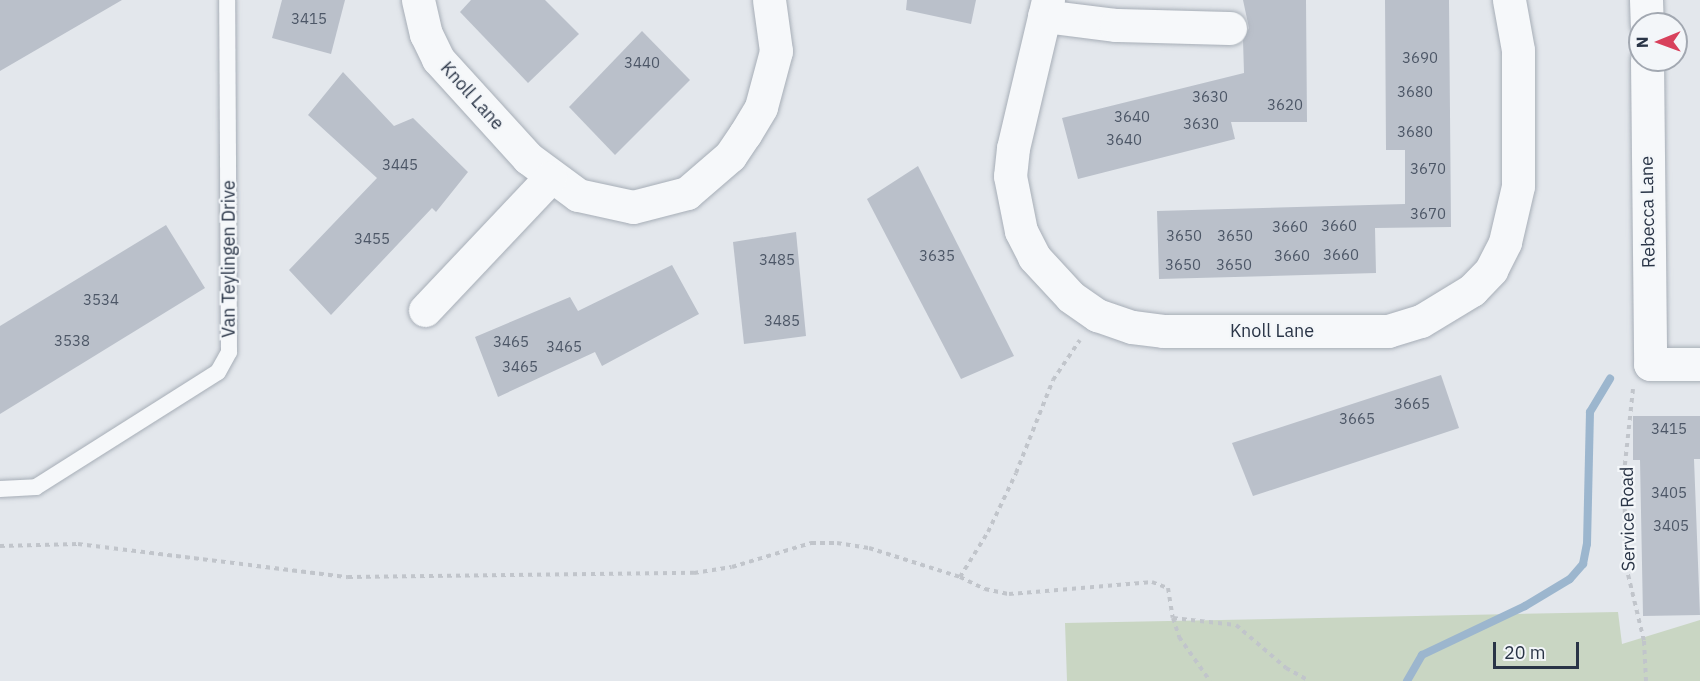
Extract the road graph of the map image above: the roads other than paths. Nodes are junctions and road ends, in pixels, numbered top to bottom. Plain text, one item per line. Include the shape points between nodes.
1 (227, 0) edge
2 (418, 0) edge
3 (769, 0) edge
4 (1509, 0) edge
5 (1046, 8) edge
6 (1230, 28) dead end
7 (1647, 72) edge
8 (550, 178) junction
9 (425, 310) dead end
10 (1700, 364) edge
11 (0, 489) edge

1 - 11 lane, Van Teylingen Drive via 230,352 218,372 36,487
2 - 8 street, Knoll Lane via 426,34 438,59
3 - 8 street, Knoll Lane via 776,51 761,107 730,156 687,193 658,203 616,205 578,195
4 - 5 street, Knoll Lane via 1518,50 1518,186 1505,242 1491,270 1472,290 1421,321 1388,331 1162,331 1132,327 1097,315 1071,297 1034,257 1013,204 1010,177 1013,148
5 - 6 street, Knoll Lane via 1116,25
7 - 10 street, Rebecca Lane via 1650,364
8 - 9 street

